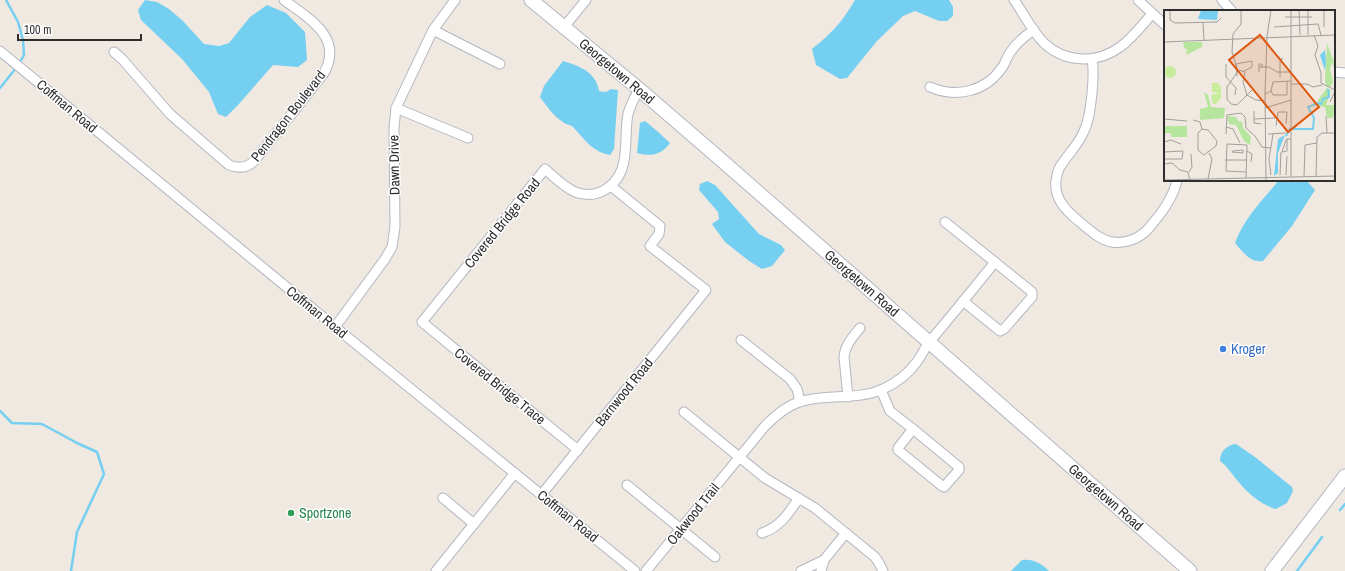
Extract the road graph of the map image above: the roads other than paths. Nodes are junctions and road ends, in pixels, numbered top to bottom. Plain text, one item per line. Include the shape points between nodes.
1 (284, 0) edge
2 (455, 0) edge
3 (531, 0) edge
4 (586, 0) edge
5 (1014, 0) edge
6 (1138, 0) edge
7 (1222, 0) edge
8 (1231, 10) edge
9 (1152, 14) junction
10 (1164, 24) edge
11 (564, 27) junction
12 (433, 30) junction
13 (1034, 30) junction
14 (0, 50) edge
15 (114, 52) dead end
16 (1092, 59) junction
17 (500, 64) dead end
18 (1335, 72) edge
19 (1345, 73) edge
20 (930, 87) dead end
21 (639, 89) junction
22 (396, 108) junction
23 (468, 138) dead end
24 (1177, 181) edge
25 (611, 186) junction
26 (945, 222) dead end
27 (995, 262) junction
28 (963, 301) junction
29 (422, 322) joint
30 (335, 327) junction
31 (860, 328) dead end
32 (741, 340) dead end
33 (929, 342) junction
34 (881, 390) junction
35 (848, 397) junction
36 (800, 402) junction
37 (684, 412) dead end
38 (913, 429) junction
39 (578, 450) junction
40 (740, 457) junction
41 (515, 473) junction
42 (1345, 476) edge
43 (627, 484) dead end
44 (542, 494) junction
45 (442, 498) dead end
46 (800, 498) junction
47 (474, 524) junction
48 (681, 528) junction
49 (762, 533) dead end
50 (846, 533) junction
51 (715, 557) dead end
52 (824, 560) junction
53 (882, 570) edge
54 (436, 571) edge
55 (636, 571) edge
56 (646, 571) edge
57 (801, 571) edge
58 (822, 571) edge
59 (1190, 571) edge
60 (1272, 571) edge

1 - 15 street, Pendragon Boulevard via 323,32 329,46 328,66 256,160 245,167 229,165 170,114
2 - 12 street, Dawn Drive
3 - 11 main road, Georgetown Road
4 - 11 street
5 - 13 street
6 - 9 street
7 - 8 street
9 - 10 street
9 - 16 street via 1120,47
11 - 21 main road, Georgetown Road
12 - 17 street
12 - 22 street, Dawn Drive
13 - 16 street via 1045,44 1062,55
13 - 20 street via 1013,48 997,75 982,87 960,93 944,92
14 - 30 street, Coffman Road
16 - 24 street via 1093,81 1085,130 1077,145 1061,164 1056,179 1056,190 1066,211 1098,236 1112,242 1123,243 1138,238 1146,231 1168,203
18 - 19 street
21 - 25 street via 628,115 623,167
21 - 33 main road, Georgetown Road
22 - 23 street
22 - 30 street, Dawn Drive via 394,241 385,259
25 - 29 street, Covered Bridge Road via 598,193 583,194 569,189 545,169
25 - 39 street, Barnwood Road via 660,226 659,234 650,246 706,290
26 - 27 street
27 - 28 street, Oakwood Trail
27 - 28 street via 1030,290 1032,297 1000,331
28 - 33 street, Oakwood Trail
29 - 39 street, Covered Bridge Trace
30 - 41 street, Coffman Road
31 - 35 street via 845,351
32 - 36 street via 790,379 797,389
33 - 34 street, Oakwood Trail via 911,369 899,380
33 - 59 main road, Georgetown Road
34 - 35 street, Oakwood Trail
34 - 38 street via 890,411
35 - 36 street, Oakwood Trail
36 - 40 street, Oakwood Trail via 773,418
37 - 40 street
38 - 38 street via 959,467 944,487 898,450
39 - 44 street, Barnwood Road
40 - 46 street via 768,480
40 - 48 street, Oakwood Trail
41 - 44 street, Coffman Road
41 - 47 street
42 - 60 main road
43 - 48 street
44 - 55 street, Coffman Road
45 - 47 street
46 - 49 street via 783,521
46 - 50 street
47 - 54 street
48 - 51 street
48 - 56 street, Oakwood Trail
50 - 52 street
50 - 53 street via 875,557
52 - 57 street
52 - 58 street

